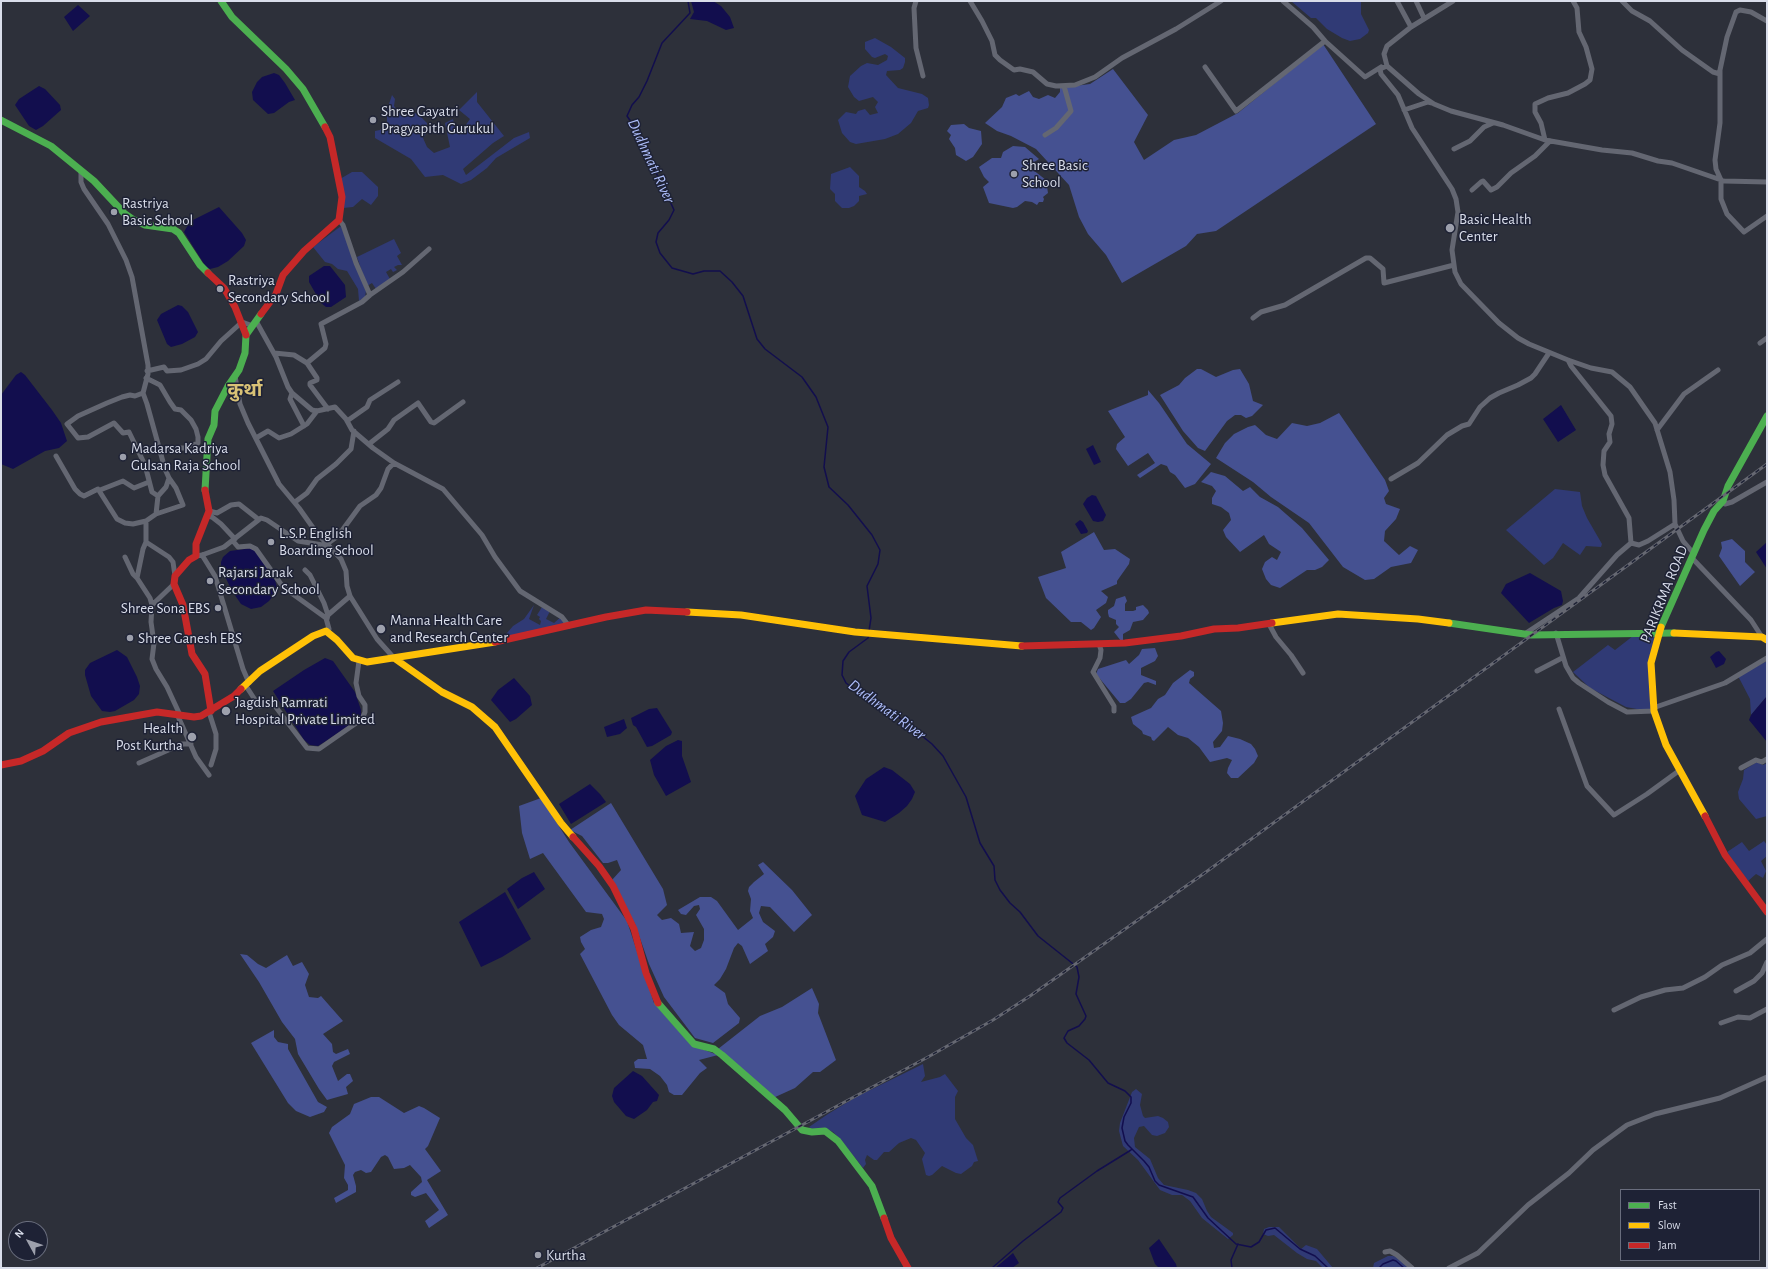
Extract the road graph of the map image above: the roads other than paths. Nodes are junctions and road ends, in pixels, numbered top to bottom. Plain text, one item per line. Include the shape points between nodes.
1 (221, 1) edge
2 (916, 1) edge
3 (970, 1) edge
4 (1221, 1) edge
5 (1283, 1) edge
6 (1397, 1) edge
7 (1416, 1) edge
8 (1453, 1) edge
9 (1573, 1) edge
10 (1622, 1) edge
11 (1424, 18) junction
12 (1767, 21) edge
13 (1411, 28) junction
14 (1325, 41) junction
15 (1205, 67) dead end
16 (1384, 67) junction
17 (1720, 74) junction
18 (924, 76) dead end
19 (1064, 86) junction
20 (1434, 104) junction
21 (1404, 110) junction
22 (1, 120) edge
23 (1494, 123) junction
24 (1045, 135) dead end
25 (1547, 140) junction
26 (1454, 149) dead end
27 (81, 172) junction
28 (1720, 180) junction
29 (1767, 182) edge
30 (1472, 190) dead end
31 (1767, 216) edge
32 (339, 220) junction
33 (429, 249) dead end
34 (1454, 265) junction
35 (370, 295) junction
36 (1253, 318) dead end
37 (242, 322) junction
38 (255, 324) junction
39 (246, 334) junction
40 (1767, 338) edge
41 (1760, 343) dead end
42 (274, 353) junction
43 (1549, 353) junction
44 (1568, 360) junction
45 (307, 362) junction
46 (1718, 370) dead end
47 (147, 371) junction
48 (235, 376) junction
49 (146, 378) junction
50 (398, 382) dead end
51 (143, 393) junction
52 (292, 393) junction
53 (463, 402) dead end
54 (328, 409) junction
55 (317, 411) junction
56 (1767, 416) edge
57 (347, 421) junction
58 (304, 426) junction
59 (1657, 430) junction
60 (354, 431) junction
61 (256, 438) junction
62 (369, 444) junction
63 (160, 452) junction
64 (56, 456) dead end
65 (394, 463) junction
66 (169, 478) junction
67 (1391, 479) dead end
68 (149, 482) junction
69 (1767, 482) edge
70 (100, 490) junction
71 (158, 496) junction
72 (1723, 501) junction
73 (295, 502) junction
74 (209, 513) junction
75 (156, 514) junction
76 (258, 519) junction
77 (146, 521) junction
78 (1675, 524) junction
79 (234, 540) junction
80 (146, 542) junction
81 (1631, 543) junction
82 (329, 545) junction
83 (199, 555) junction
84 (1693, 556) junction
85 (125, 557) dead end
86 (305, 570) dead end
87 (175, 576) junction
88 (137, 578) junction
89 (174, 584) junction
90 (350, 596) junction
91 (152, 605) junction
92 (328, 617) junction
93 (1269, 624) junction
94 (569, 626) junction
95 (326, 631) junction
96 (1659, 632) junction
97 (1526, 633) junction
98 (1556, 634) junction
99 (1765, 638) edge
100 (1099, 644) junction
101 (394, 658) junction
102 (1562, 658) junction
103 (1767, 658) edge
104 (359, 662) junction
105 (1537, 671) dead end
106 (1303, 673) dead end
107 (248, 684) junction
108 (1559, 709) dead end
109 (1654, 710) junction
110 (1114, 711) dead end
111 (210, 712) junction
112 (179, 715) junction
113 (191, 744) junction
114 (1767, 759) edge
115 (138, 762) dead end
116 (1, 765) edge
117 (211, 765) dead end
118 (1741, 768) dead end
119 (1680, 770) junction
120 (209, 775) dead end
121 (1767, 912) edge
122 (1767, 939) edge
123 (1767, 962) edge
124 (1736, 990) dead end
125 (1767, 1009) edge
126 (1614, 1010) dead end
127 (1721, 1024) dead end
128 (1767, 1077) edge
129 (1385, 1252) dead end
130 (908, 1268) edge
131 (1412, 1268) edge
132 (1449, 1268) edge

1 - 32 street via 232,18 276,58 303,89 328,130 342,197
2 - 18 street via 916,48
3 - 19 street via 992,41 995,55 1000,60 1014,70 1033,72 1050,86
4 - 19 street via 1122,58 1095,77 1075,85
5 - 14 street
6 - 13 street
7 - 11 street
8 - 11 street
9 - 25 street via 1577,8 1579,32 1592,69 1590,80 1568,93 1535,104 1535,112 1542,123
10 - 17 street via 1632,11 1650,21 1682,50
11 - 13 street
12 - 17 street via 1743,10 1736,12 1727,37
13 - 16 street via 1387,46
14 - 15 street via 1236,111
14 - 16 street via 1365,77
16 - 20 street
16 - 21 street via 1381,74 1398,96
17 - 28 street via 1720,123 1715,160
19 - 24 street via 1071,111 1056,128
20 - 21 street via 1428,102
20 - 23 street
21 - 34 street via 1412,128 1456,199 1458,212 1452,250
22 - 27 street via 52,146
23 - 25 street
23 - 26 street via 1484,127 1470,141
25 - 28 street via 1632,153 1672,163
25 - 30 street via 1535,156 1497,187 1491,190 1483,181
27 - 37 street via 94,180 124,213 134,220 179,233 200,265 224,288
27 - 47 street via 84,189 108,224 132,277
28 - 29 street
28 - 31 street via 1721,199 1727,214 1744,232
32 - 35 street via 344,225
32 - 38 street via 304,251 283,275 276,294
33 - 35 street via 403,272
34 - 36 street via 1384,283 1383,269 1370,258 1366,258 1285,305 1261,312
34 - 43 street via 1464,289 1500,324 1518,338
35 - 45 street via 321,324 325,348
37 - 38 street
37 - 39 street
37 - 47 street via 198,364 181,370 167,371 164,367
38 - 39 street
38 - 42 street
39 - 48 street via 244,353
40 - 41 street
42 - 45 street via 294,355
42 - 52 street
43 - 44 street
43 - 67 street via 1530,378 1490,398 1480,407 1469,424 1447,435 1418,463
44 - 59 street via 1618,375 1645,407
44 - 81 street via 1611,416 1610,442 1604,451 1603,465 1605,475 1629,518
45 - 54 street via 317,378 310,385
46 - 59 street via 1684,394
47 - 49 street
48 - 61 street via 240,404
48 - 74 street via 215,411 214,425 208,439 205,491
49 - 51 street
49 - 63 street via 160,385 175,409 180,410 191,420 198,437 198,444
50 - 57 street via 370,400 367,407
51 - 63 street
51 - 68 street via 107,403 67,424 78,438 114,423 124,433 129,432 145,465
52 - 55 street via 307,407
52 - 58 street via 290,399
53 - 62 street via 434,423 418,403 394,420 388,429
54 - 55 street
54 - 57 street via 336,408
55 - 58 street
56 - 72 street, PARIKRMA ROAD via 1728,486
57 - 60 street
58 - 61 street via 278,438 268,431
59 - 78 street via 1670,472
60 - 62 street
60 - 73 street via 351,449
61 - 73 street via 279,484
62 - 65 street
63 - 66 street
64 - 70 street via 80,494 86,495 96,488
65 - 82 street via 388,469 376,496 360,506
65 - 94 street via 443,489 482,535 520,591 562,617
66 - 71 street via 166,487
66 - 75 street via 183,505
68 - 70 street via 134,488 123,481
68 - 71 street via 152,492
69 - 72 street via 1732,502 1725,504
70 - 77 street via 117,519 133,524
71 - 75 street
72 - 84 street, PARIKRMA ROAD via 1714,511
73 - 82 street via 312,527
74 - 76 street via 217,513 238,504
74 - 79 street
74 - 83 street via 196,544
75 - 77 street
76 - 79 street
76 - 82 street via 267,520 298,541
77 - 80 street
78 - 81 street via 1639,545
78 - 84 street
79 - 83 street via 224,547
79 - 92 street via 238,547 250,546 256,549 283,587
80 - 87 street via 169,557 173,562
80 - 88 street
81 - 97 street via 1578,598
82 - 90 street via 344,565
83 - 87 street via 189,560
83 - 107 street via 215,576
84 - 96 street, PARIKRMA ROAD
84 - 99 street via 1752,620
85 - 88 street
86 - 92 street via 314,583
87 - 89 street
88 - 91 street
89 - 91 street
89 - 111 street via 183,605 192,654 205,674
90 - 92 street
90 - 101 street via 377,639
91 - 112 street via 152,659
92 - 95 street via 329,629
93 - 97 street via 1338,614 1418,619
93 - 100 street
93 - 106 street
94 - 100 street via 646,610 671,610 761,618 856,632 1014,645
94 - 101 street via 511,640
95 - 104 street
95 - 107 street via 313,636 260,671
96 - 98 street
96 - 99 street
96 - 109 street, PARIKRMA ROAD via 1651,663
97 - 98 street
98 - 102 street
100 - 110 street via 1100,658 1093,672 1114,706
101 - 104 street
101 - 130 street via 442,692 472,707 495,727 558,818 600,866 613,886 636,935 656,1001 694,1044 714,1049 722,1055 785,1110 802,1130 825,1130 838,1141 872,1186 891,1238
102 - 105 street
102 - 109 street via 1573,678 1608,702 1627,712
103 - 109 street via 1725,683
104 - 107 street via 356,683 366,712 362,719 319,749 307,748 275,706 258,706
107 - 111 street
108 - 119 street via 1587,786 1614,815
109 - 119 street, PARIKRMA ROAD via 1666,745
111 - 112 street via 194,717
111 - 117 street via 216,734 216,749
112 - 113 street
112 - 116 street via 157,712 101,722 69,734 43,751 21,761
113 - 115 street via 182,744
113 - 120 street via 196,757
114 - 118 street via 1762,762 1756,760
119 - 121 street, PARIKRMA ROAD via 1725,855
122 - 126 street via 1750,953 1722,965 1683,988 1641,997
123 - 124 street via 1762,973 1754,981
125 - 127 street via 1750,1018 1738,1017
128 - 132 street via 1720,1098 1655,1114 1627,1125 1528,1205 1478,1252
129 - 131 street via 1390,1251 1397,1255

